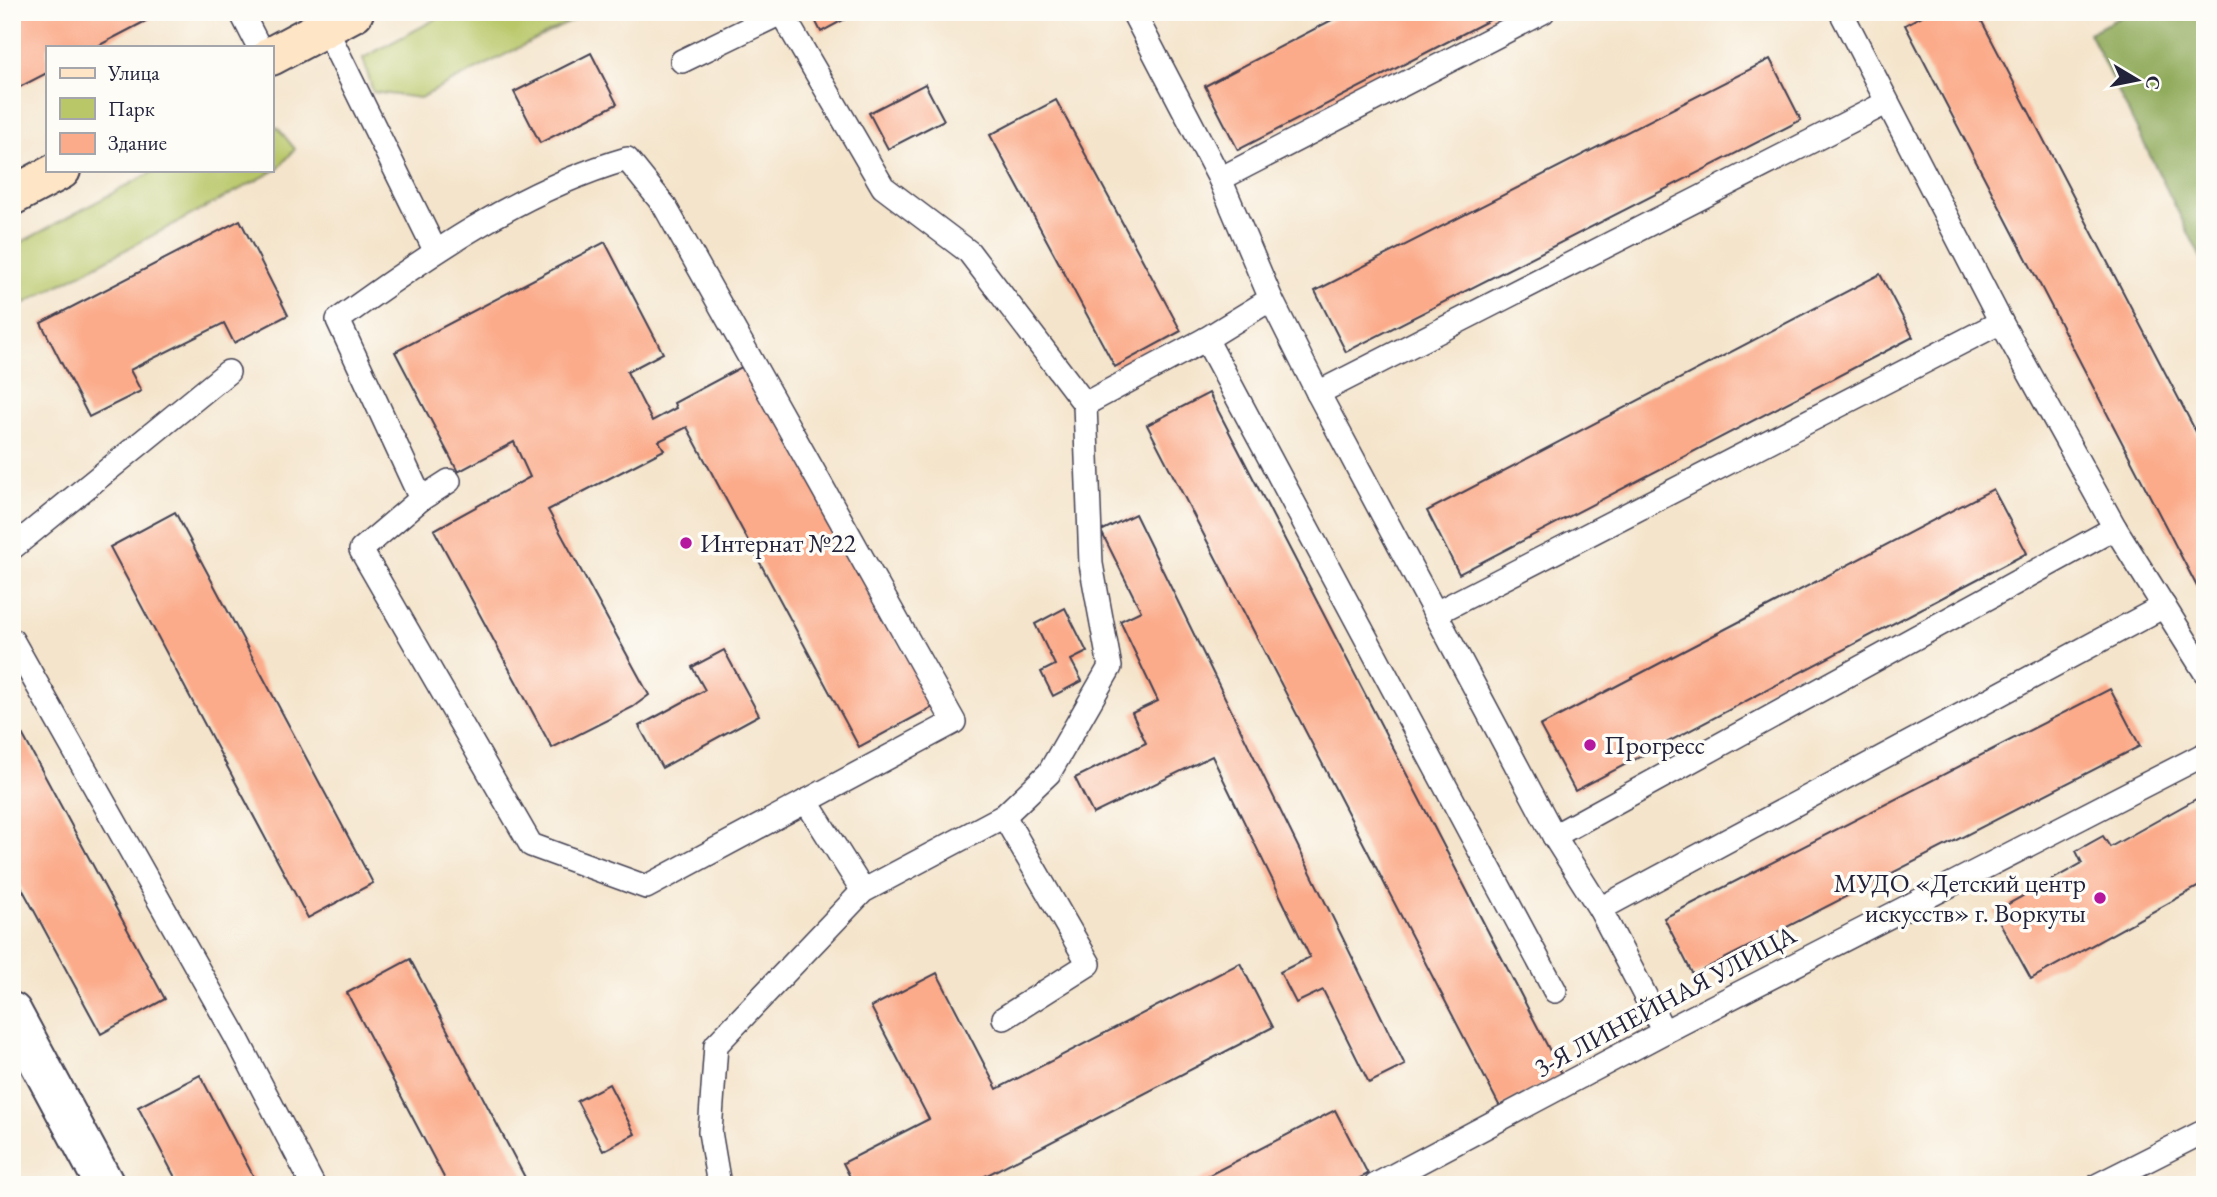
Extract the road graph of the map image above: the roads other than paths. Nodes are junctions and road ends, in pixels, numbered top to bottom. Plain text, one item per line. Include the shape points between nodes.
1 (241, 12) edge
2 (1133, 12) edge
3 (1543, 12) edge
4 (1841, 12) edge
5 (781, 13) edge
6 (340, 20) edge
7 (258, 46) edge
8 (273, 55) edge
9 (682, 61) dead end
10 (1886, 103) junction
11 (57, 172) edge
12 (1220, 179) junction
13 (12, 196) edge
14 (435, 250) junction
15 (1271, 299) junction
16 (2001, 322) junction
17 (1206, 339) junction
18 (228, 372) dead end
19 (1318, 393) junction
20 (1085, 404) junction
21 (449, 481) dead end
22 (421, 499) junction
23 (2115, 528) junction
24 (12, 548) edge
25 (2164, 606) junction
26 (1436, 613) junction
27 (12, 640) edge
28 (2205, 672) edge
29 (2205, 754) edge
30 (806, 801) junction
31 (1004, 817) junction
32 (1554, 836) junction
33 (863, 891) junction
34 (1600, 909) junction
35 (1555, 991) dead end
36 (12, 1012) edge
37 (1004, 1018) dead end
38 (1664, 1032) junction
39 (2205, 1131) edge
40 (105, 1185) edge
41 (313, 1185) edge
42 (719, 1185) edge
43 (1376, 1185) edge
44 (2098, 1185) edge

1 - 7 lane
2 - 12 lane
3 - 12 lane
4 - 10 lane
5 - 9 lane
5 - 20 lane via 883,187 969,252
6 - 8 main road
6 - 14 lane
10 - 16 lane
10 - 19 lane
11 - 13 main road
12 - 15 lane
14 - 22 lane via 338,320
14 - 30 lane via 583,171 627,159 664,205 954,722
15 - 17 lane
15 - 19 lane
16 - 23 lane
16 - 26 lane
17 - 20 lane
17 - 35 lane
18 - 24 lane
19 - 26 lane
20 - 31 lane via 1091,564 1110,667 1049,773
21 - 22 lane
22 - 30 lane via 360,550 531,845 646,887
23 - 25 lane
23 - 32 lane
25 - 28 lane
25 - 34 lane
26 - 32 lane
27 - 41 lane via 235,1035
29 - 38 lane, 3-Я ЛИНЕЙНАЯ УЛИЦА
30 - 33 lane
31 - 33 lane
31 - 37 lane via 1089,964
32 - 34 lane
33 - 42 lane via 716,1045 710,1132
34 - 38 lane
36 - 40 street
38 - 43 lane, 3-Я ЛИНЕЙНАЯ УЛИЦА
39 - 44 lane

